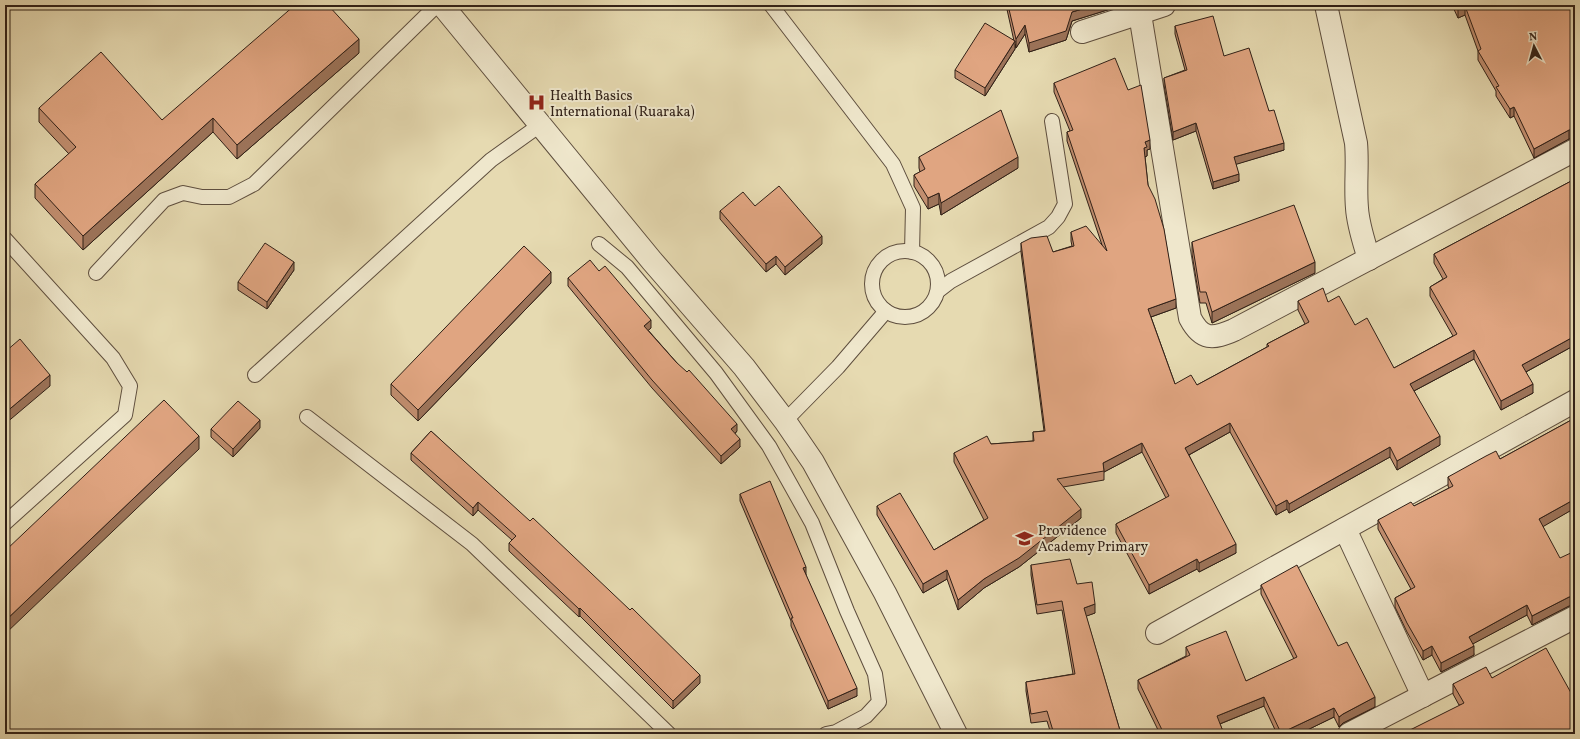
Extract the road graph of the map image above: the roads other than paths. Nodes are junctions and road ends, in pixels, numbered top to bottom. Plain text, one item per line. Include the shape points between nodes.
1 (437, 5) edge
2 (442, 5) edge
3 (770, 5) edge
4 (1164, 5) edge
5 (1326, 5) edge
6 (1140, 14) junction
7 (1082, 32) dead end
8 (1052, 121) dead end
9 (540, 125) junction
10 (1575, 150) edge
11 (5, 240) edge
12 (599, 244) dead end
13 (912, 252) junction
14 (1369, 259) junction
15 (96, 273) dead end
16 (938, 291) junction
17 (886, 312) junction
18 (255, 375) dead end
19 (1575, 401) edge
20 (307, 417) dead end
21 (785, 421) junction
22 (5, 523) edge
23 (1345, 529) junction
24 (1575, 618) edge
25 (1157, 633) dead end
26 (1423, 696) junction
27 (669, 734) edge
28 (826, 734) edge
29 (956, 734) edge
30 (1349, 734) edge

1 - 15 lane via 254,184 229,197 183,193 164,200
2 - 9 street
3 - 13 lane via 893,164 913,208
4 - 6 street
5 - 14 street via 1356,143 1356,206
6 - 7 street
6 - 14 street via 1190,318 1196,330 1218,337
8 - 16 lane via 1065,204 1058,217 1049,227 951,281
9 - 18 lane via 492,160
9 - 21 street via 652,261 744,367
10 - 14 street
11 - 22 lane via 113,358 130,386 126,415
12 - 28 lane via 627,267 716,373 769,446 812,524 875,674 879,702 866,716 836,732
13 - 16 lane via 924,257 933,266 938,278
13 - 17 lane via 899,252 887,256 878,265 872,277 872,290 877,302
16 - 17 lane via 933,303 923,312 911,317 898,317
17 - 21 lane via 838,367
19 - 23 street
20 - 27 lane via 472,544
21 - 29 street via 813,462 881,586
23 - 25 street
23 - 26 street
24 - 26 street
26 - 30 street

